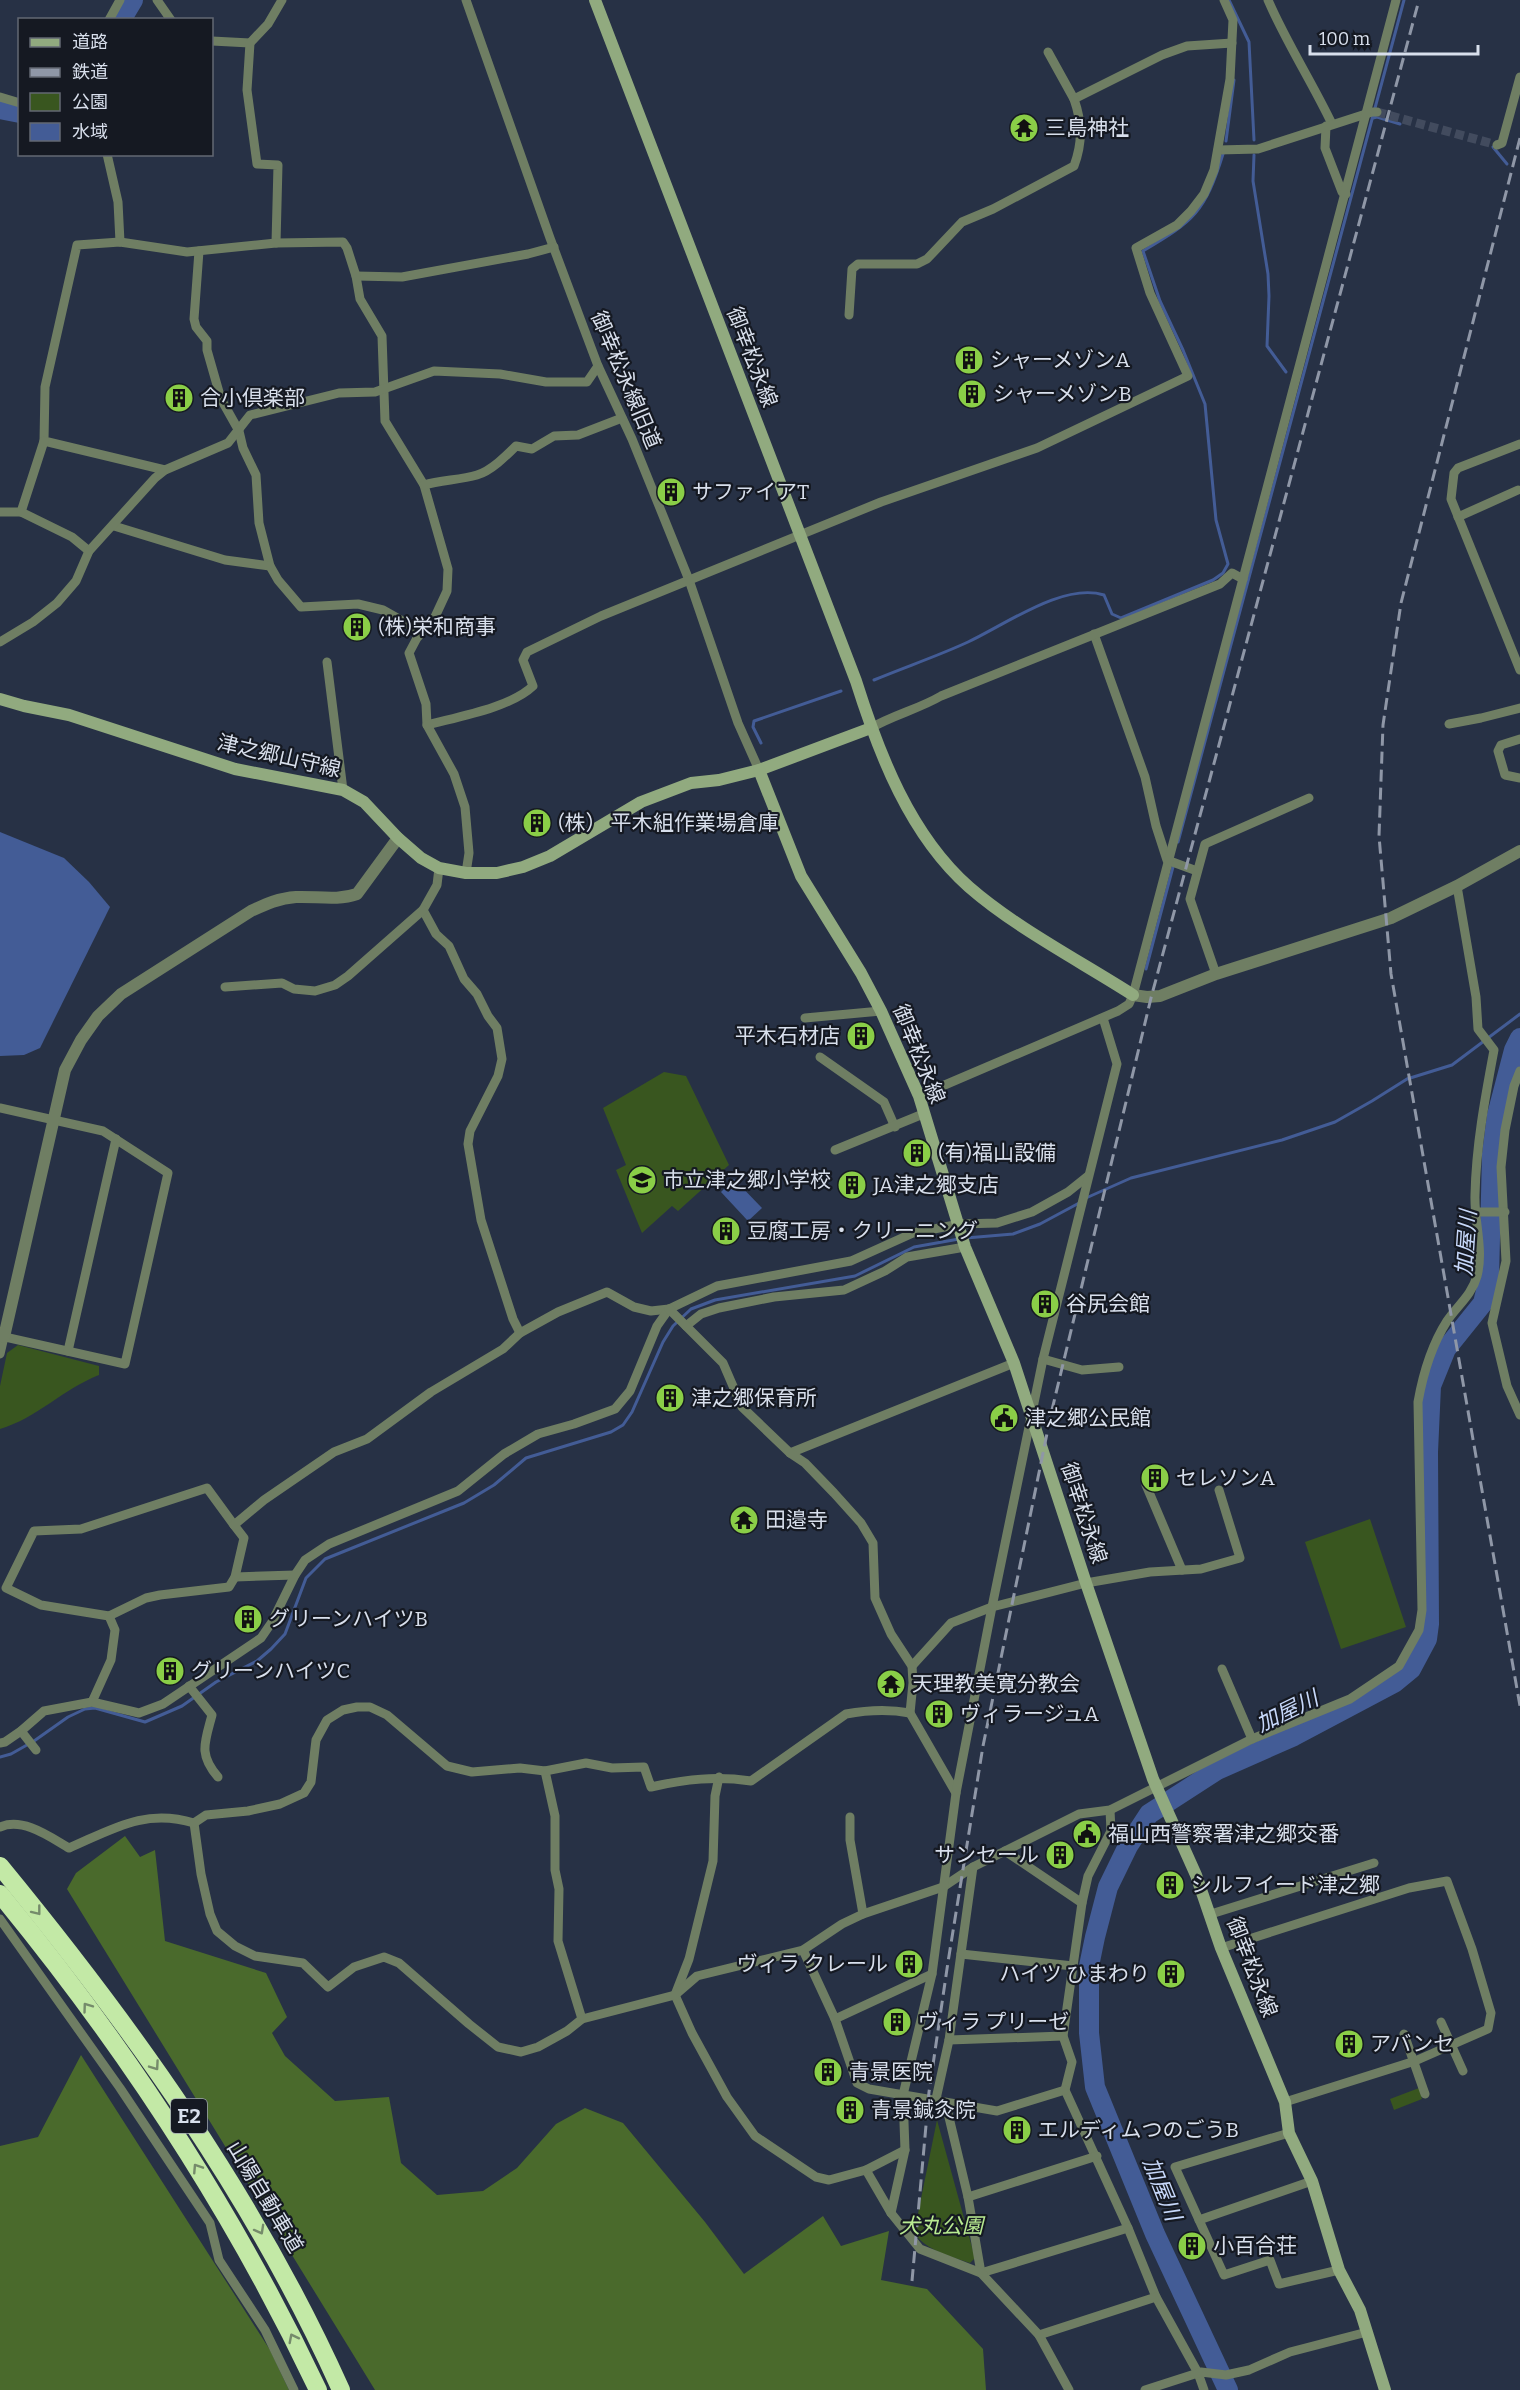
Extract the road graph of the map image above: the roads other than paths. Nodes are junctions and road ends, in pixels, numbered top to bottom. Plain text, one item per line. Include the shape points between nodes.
1 (120, 0) edge
2 (157, 0) edge
3 (282, 0) edge
4 (466, 0) edge
5 (595, 0) edge
6 (1224, 0) edge
7 (1268, 0) edge
8 (1396, 0) edge
9 (110, 18) edge
10 (170, 18) edge
11 (213, 41) edge
12 (250, 43) junction
13 (1232, 43) junction
14 (1048, 52) dead end
15 (1520, 77) edge
16 (0, 97) edge
17 (1074, 99) junction
18 (18, 102) edge
19 (1372, 113) junction
20 (1329, 125) junction
21 (1497, 145) dead end
22 (1218, 150) junction
23 (107, 156) edge
24 (1346, 194) junction
25 (120, 242) junction
26 (276, 243) junction
27 (554, 247) junction
28 (199, 251) junction
29 (356, 276) junction
30 (849, 315) dead end
31 (598, 366) junction
32 (384, 389) junction
33 (622, 418) junction
34 (239, 431) junction
35 (44, 441) junction
36 (1520, 444) edge
37 (165, 470) junction
38 (424, 485) junction
39 (1518, 490) dead end
40 (0, 512) edge
41 (21, 512) junction
42 (1458, 517) junction
43 (114, 526) junction
44 (800, 536) junction
45 (89, 551) junction
46 (270, 566) junction
47 (1243, 579) junction
48 (689, 580) junction
49 (422, 632) junction
50 (1094, 634) junction
51 (0, 642) edge
52 (327, 662) dead end
53 (1520, 670) edge
54 (0, 699) edge
55 (1520, 708) edge
56 (1449, 724) dead end
57 (427, 725) junction
58 (871, 728) junction
59 (1520, 739) edge
60 (759, 771) junction
61 (1520, 778) edge
62 (343, 790) junction
63 (1309, 798) dead end
64 (398, 838) junction
65 (1520, 851) edge
66 (1172, 862) junction
67 (438, 868) junction
68 (1197, 871) junction
69 (466, 873) junction
70 (1457, 886) junction
71 (423, 910) junction
72 (1216, 974) junction
73 (225, 987) dead end
74 (1133, 995) junction
75 (881, 1011) junction
76 (1103, 1017) junction
77 (805, 1018) dead end
78 (820, 1057) dead end
79 (1520, 1071) edge
80 (920, 1096) junction
81 (0, 1108) edge
82 (923, 1114) junction
83 (53, 1119) junction
84 (895, 1127) junction
85 (116, 1139) junction
86 (835, 1150) dead end
87 (1088, 1176) junction
88 (1478, 1212) junction
89 (1503, 1212) junction
90 (963, 1236) junction
91 (770, 1277) junction
92 (774, 1297) junction
93 (669, 1309) junction
94 (686, 1326) junction
95 (520, 1333) junction
96 (2, 1337) edge
97 (68, 1352) junction
98 (0, 1354) edge
99 (1043, 1359) junction
100 (1014, 1363) junction
101 (1119, 1366) dead end
102 (1032, 1414) junction
103 (1520, 1415) edge
104 (790, 1453) junction
105 (1146, 1485) dead end
106 (1219, 1490) dead end
107 (234, 1525) junction
108 (1182, 1570) junction
109 (295, 1575) junction
110 (235, 1577) junction
111 (1086, 1583) junction
112 (992, 1607) junction
113 (109, 1616) junction
114 (912, 1665) junction
115 (1222, 1669) dead end
116 (189, 1686) junction
117 (92, 1702) junction
118 (910, 1713) junction
119 (21, 1731) junction
120 (1252, 1739) junction
121 (0, 1743) edge
122 (36, 1750) dead end
123 (546, 1772) junction
124 (218, 1777) dead end
125 (719, 1777) junction
126 (1158, 1792) junction
127 (956, 1793) junction
128 (1110, 1810) junction
129 (850, 1817) dead end
130 (194, 1822) junction
131 (0, 1827) edge
132 (1005, 1851) junction
133 (1374, 1863) dead end
134 (0, 1866) edge
135 (973, 1867) junction
136 (943, 1887) junction
137 (0, 1894) edge
138 (1082, 1903) junction
139 (0, 1904) edge
140 (863, 1914) junction
141 (1211, 1914) junction
142 (0, 1919) edge
143 (1221, 1948) junction
144 (803, 1950) junction
145 (961, 1954) junction
146 (53, 1958) junction
147 (1073, 1966) junction
148 (932, 1974) junction
149 (675, 1995) junction
150 (582, 2019) junction
151 (835, 2019) junction
152 (1441, 2022) dead end
153 (1404, 2034) dead end
154 (1063, 2036) junction
155 (949, 2040) junction
156 (1451, 2045) junction
157 (1415, 2061) junction
158 (1463, 2071) dead end
159 (1065, 2090) junction
160 (1425, 2094) dead end
161 (903, 2095) junction
162 (936, 2099) junction
163 (1285, 2102) junction
164 (1289, 2133) junction
165 (905, 2150) junction
166 (1097, 2156) junction
167 (866, 2170) junction
168 (1312, 2181) junction
169 (968, 2198) junction
170 (891, 2213) junction
171 (1199, 2220) junction
172 (1128, 2228) junction
173 (1339, 2270) junction
174 (981, 2272) junction
175 (1156, 2297) junction
176 (1367, 2332) junction
177 (1039, 2335) junction
178 (1200, 2372) junction
179 (294, 2390) edge
180 (318, 2390) edge
181 (341, 2390) edge
182 (1069, 2390) edge
183 (1145, 2390) edge
184 (1204, 2390) edge
185 (1384, 2390) edge

1 - 9 street
2 - 10 street
3 - 12 street via 268,24
4 - 27 street, 御幸松永線旧道
5 - 44 main road, 御幸松永線
6 - 13 street via 1233,20
7 - 20 street
8 - 19 street
11 - 12 street
12 - 26 street via 247,90 257,164 278,165
13 - 17 street via 1187,46
13 - 22 street
14 - 17 street
15 - 21 street via 1502,143
16 - 18 street
17 - 30 street via 1081,118 1079,153 1074,166 962,222 927,259 917,264 858,264 852,269
19 - 20 street
19 - 24 street
20 - 22 street via 1258,149
20 - 24 street via 1325,148
22 - 44 street via 1204,194 1191,211 1177,225 1136,249 1150,293 1188,376 1037,448 881,502
23 - 25 street via 118,202
24 - 47 street
25 - 28 street
25 - 35 street via 77,244 45,387
26 - 28 street
26 - 29 street via 343,242
27 - 29 street via 402,276
27 - 31 street, 御幸松永線旧道
28 - 34 street via 194,320 207,341 221,399
29 - 32 street via 360,299 382,336
31 - 32 street via 587,382 434,371
31 - 33 street, 御幸松永線旧道
32 - 34 street via 339,393 250,415
32 - 38 street via 386,421
33 - 38 street via 578,435 554,436 532,449 516,446 479,475
33 - 48 street, 御幸松永線旧道
34 - 37 street via 228,443
34 - 46 street via 256,476 259,523
35 - 37 street
35 - 41 street
36 - 42 street via 1458,468 1451,499
37 - 43 street
38 - 49 street via 448,569 447,591 434,619
39 - 42 street
40 - 41 street
41 - 45 street via 72,537
42 - 53 street
43 - 45 street
43 - 46 street via 225,560
44 - 48 street
44 - 58 main road, 御幸松永線
45 - 51 street via 76,581 57,603
46 - 49 street via 301,608 358,604 383,610
47 - 50 street via 1232,573 1220,584
47 - 66 street
48 - 57 street via 527,652 523,660 533,686 527,692 487,710
48 - 60 street, 御幸松永線旧道 via 738,723
49 - 57 street via 409,653 426,704
50 - 58 street
50 - 66 street via 1145,777 1156,826
52 - 62 street
54 - 62 main road, 津之郷山守線 via 69,715 236,769
55 - 56 street
57 - 69 street via 454,774 465,807 469,853
58 - 60 main road
58 - 74 main road, 御幸松永線 via 914,821 936,852 969,886 1011,918
59 - 61 street via 1498,751 1505,775
60 - 69 main road, 津之郷山守線 via 691,783 641,802 550,856 523,867 497,873
60 - 75 main road, 御幸松永線 via 801,876
62 - 64 main road, 津之郷山守線 via 364,802
63 - 68 street via 1204,844
64 - 67 main road, 津之郷山守線
64 - 83 street via 357,894 272,901 121,994 98,1016 65,1070
65 - 70 street
66 - 68 street
66 - 74 street
67 - 69 main road, 津之郷山守線
67 - 71 street via 437,885
68 - 72 street via 1190,899
70 - 72 street via 1391,918
70 - 88 street via 1478,1029 1494,1050 1478,1150
71 - 73 street via 334,985 315,991 294,989 282,983
71 - 95 street via 436,934 449,946 464,979 496,1028 502,1059 498,1076 470,1131 468,1144 482,1220
72 - 74 street via 1160,996
74 - 76 street via 1129,1004
75 - 77 street
75 - 80 main road, 御幸松永線
76 - 80 street
76 - 87 street via 1117,1064
78 - 84 street via 884,1102
79 - 89 street via 1505,1130 1501,1167
80 - 82 main road, 御幸松永線
81 - 83 street
82 - 84 street
82 - 90 main road, 御幸松永線
83 - 85 street via 103,1131
83 - 96 street
84 - 86 street
85 - 97 street
85 - 97 street via 168,1173 133,1334 126,1364
87 - 90 street via 1032,1212
87 - 99 street
88 - 89 street
88 - 120 street via 1479,1250 1473,1289 1446,1322 1431,1352 1418,1402 1422,1610 1419,1630 1392,1673 1350,1700
89 - 103 street via 1506,1261 1492,1323 1507,1386
90 - 91 street via 913,1233 851,1261
90 - 92 street via 907,1257 844,1290
90 - 100 main road, 御幸松永線
91 - 92 street
91 - 93 street via 717,1286
92 - 94 street via 700,1314
93 - 94 street
93 - 95 street via 651,1311 634,1307 607,1292
93 - 109 street via 657,1326 630,1391 615,1409 538,1434 504,1454 458,1491 329,1544 305,1560
94 - 104 street via 723,1363 742,1407
95 - 107 street via 503,1349 431,1392 367,1439 334,1452
96 - 97 street
96 - 98 street
99 - 101 street via 1082,1370
99 - 102 street
100 - 102 main road, 御幸松永線
100 - 104 street
102 - 111 main road, 御幸松永線
102 - 112 street
104 - 114 street via 834,1493 873,1543 875,1598 891,1634
105 - 108 street
106 - 108 street via 1240,1558
107 - 110 street via 244,1538
107 - 113 street via 207,1488 81,1529 34,1531 6,1588 41,1605
108 - 111 street
109 - 110 street
109 - 116 street via 261,1638
110 - 113 street via 229,1587 146,1598
111 - 112 street
111 - 126 main road, 御幸松永線
112 - 114 street via 951,1623
112 - 127 street
113 - 117 street via 115,1630 111,1660
114 - 118 street
115 - 120 street
116 - 117 street via 163,1704 139,1713
116 - 124 street via 212,1715 205,1756 207,1765
117 - 119 street via 44,1711
118 - 125 street via 894,1710 846,1714 751,1781
118 - 127 street
119 - 121 street
119 - 122 street
120 - 126 street
123 - 125 street via 586,1763 626,1769 644,1767 651,1786
123 - 130 street via 520,1768 472,1772 447,1766 387,1715 370,1707 357,1707 327,1720 316,1740 311,1782 304,1793 280,1804 206,1815
123 - 150 street via 555,1816 558,1941
125 - 149 street via 713,1860
126 - 128 street
126 - 141 main road, 御幸松永線
127 - 136 street
128 - 132 street via 1079,1814
128 - 138 street via 1112,1831 1088,1876
129 - 140 street via 850,1840
130 - 131 street via 173,1816 142,1818 69,1848 23,1826
130 - 150 street via 210,1914 217,1931 235,1946 255,1956 303,1963 328,1987 354,1967 384,1957 399,1963 498,2047 521,2052 555,2038
132 - 135 street
132 - 138 street
133 - 141 street
134 -> 181 highway, 山陽自動車道 / E2 via 153,2062 207,2144 296,2294
135 - 136 street
135 - 145 street
136 - 140 street
136 - 148 street
137 - 146 highway, 山陽自動車道 / E2
138 - 147 street
139 - 146 highway
140 - 144 street
141 - 143 main road, 御幸松永線
142 - 179 street via 77,2025 210,2223 219,2260 265,2330
143 - 156 street via 1409,1888 1447,1881 1491,2013 1488,2030
143 - 163 main road, 御幸松永線
144 - 149 street via 697,1976
144 - 151 street
145 - 147 street
145 - 155 street
180 -> 146 highway, 山陽自動車道 / E2 via 228,2216
147 - 154 street
148 - 151 street
148 - 161 street
149 - 150 street
149 - 167 street via 727,2097 755,2136 816,2177 829,2180
151 - 161 street via 857,2083 868,2089
152 - 156 street
153 - 157 street
154 - 155 street
154 - 159 street via 1072,2062
155 - 162 street
156 - 157 street
156 - 158 street
157 - 160 street
157 - 163 street
159 - 162 street via 997,2111
159 - 166 street
161 - 162 street
161 - 165 street
162 - 169 street via 947,2109
163 - 164 main road, 御幸松永線
164 - 168 main road, 御幸松永線
164 - 171 street via 1175,2167
165 - 167 street
165 - 170 street
166 - 169 street
166 - 172 street
167 - 170 street
168 - 171 street
168 - 173 main road, 御幸松永線
169 - 174 street
170 - 174 street via 920,2249
171 - 173 street via 1224,2275 1270,2260 1279,2284
172 - 174 street
172 - 175 street
173 - 176 main road, 御幸松永線
174 - 177 street
175 - 177 street
175 - 178 street
176 - 178 street via 1290,2352 1249,2370 1227,2375
176 - 185 main road, 御幸松永線
177 - 182 street
178 - 183 street
178 - 184 street

